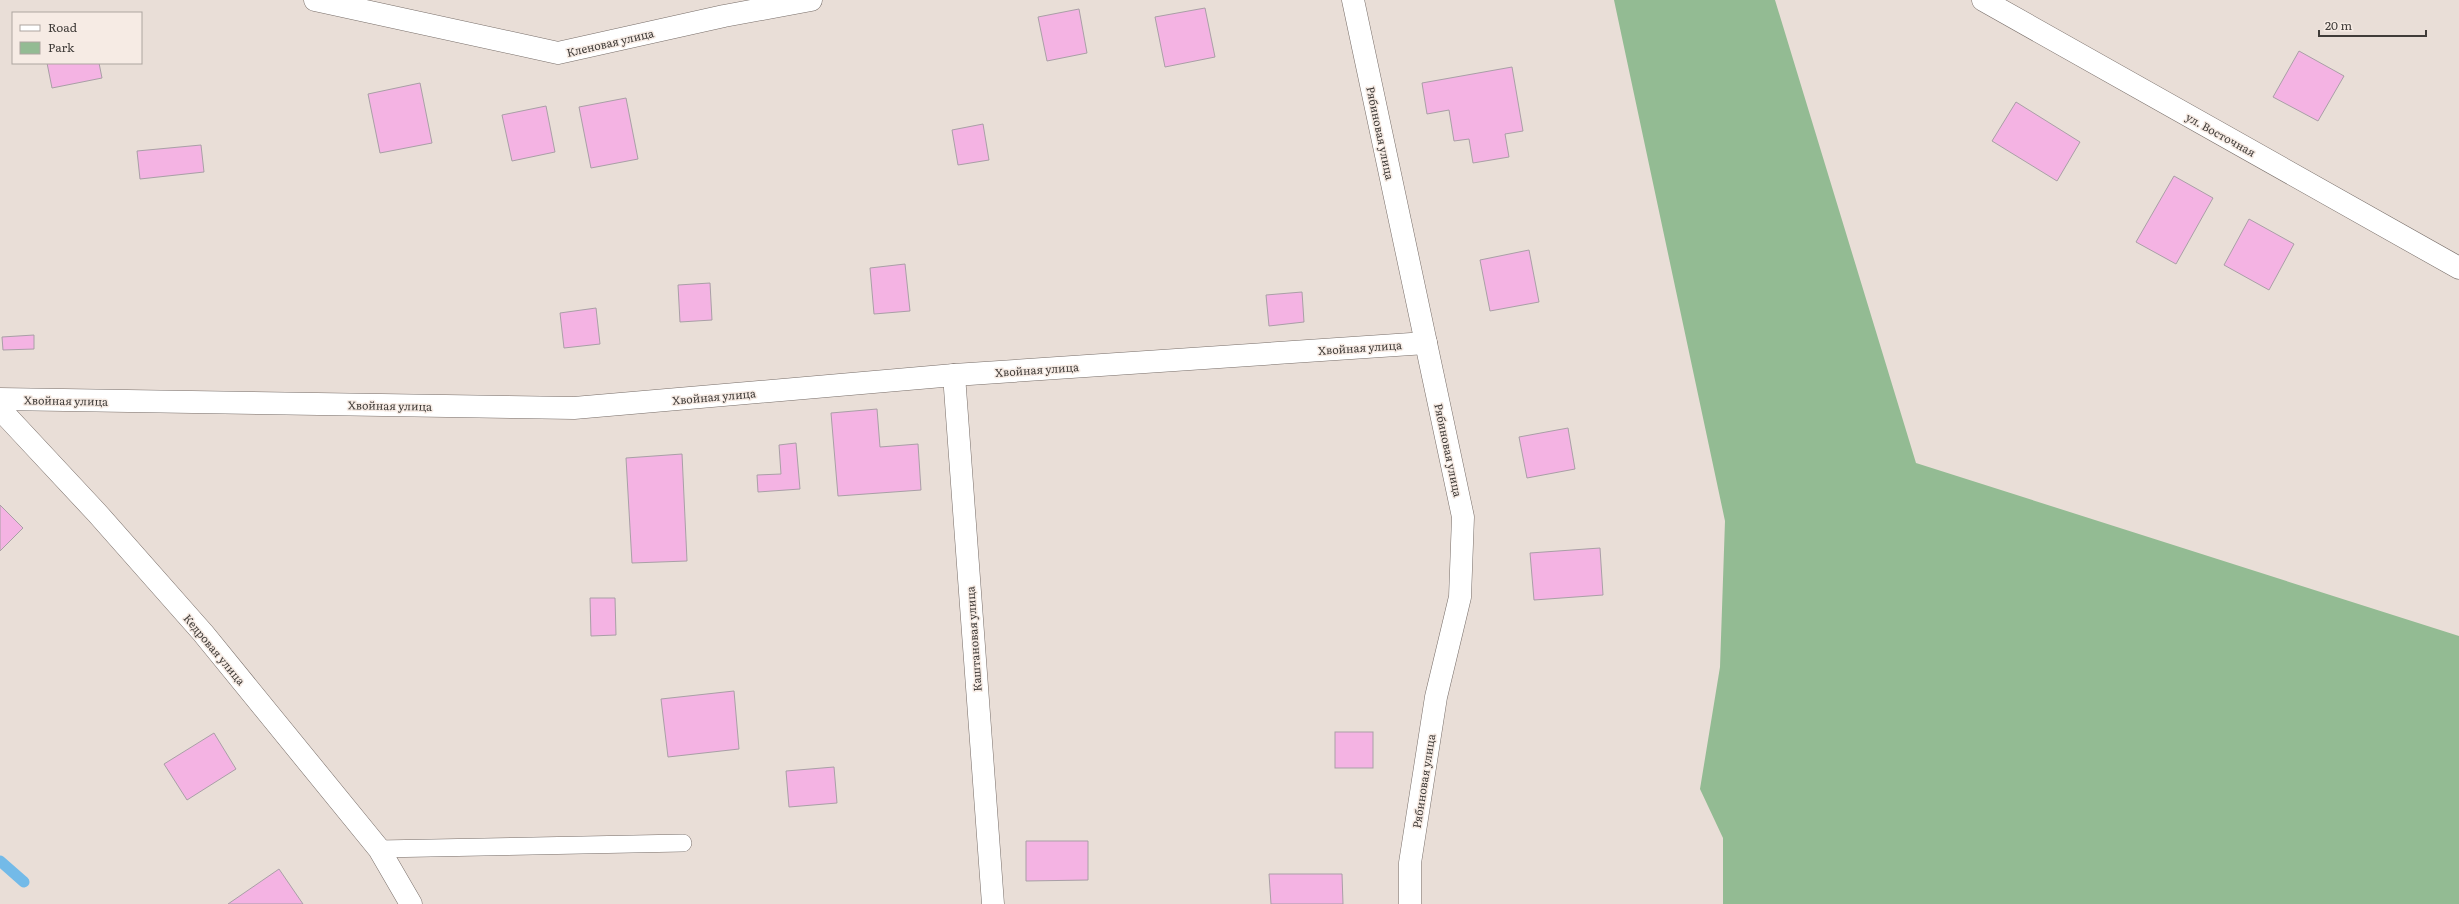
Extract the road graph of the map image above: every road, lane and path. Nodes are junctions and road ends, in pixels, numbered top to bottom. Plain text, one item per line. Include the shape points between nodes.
1 (315, 0) edge
2 (812, 0) edge
3 (1353, 0) edge
4 (1983, 0) edge
5 (2459, 268) edge
6 (1426, 343) junction
7 (954, 375) junction
8 (0, 399) edge
9 (0, 409) edge
10 (683, 843) dead end
11 (379, 849) junction
12 (411, 904) edge
13 (992, 904) edge
14 (1410, 904) edge

1 - 2 street, Кленовая улица via 558,53 724,16
3 - 6 street, Рябиновая улица
4 - 5 street, ул. Восточная
6 - 7 street, Хвойная улица
6 - 14 street, Рябиновая улица via 1463,517 1462,555 1460,597 1436,697 1410,863
7 - 8 street, Хвойная улица via 574,408
7 - 13 street, Каштановая улица
9 - 11 street, Кедровая улица via 97,513 203,633
10 - 11 lane
11 - 12 street, Кедровая улица

